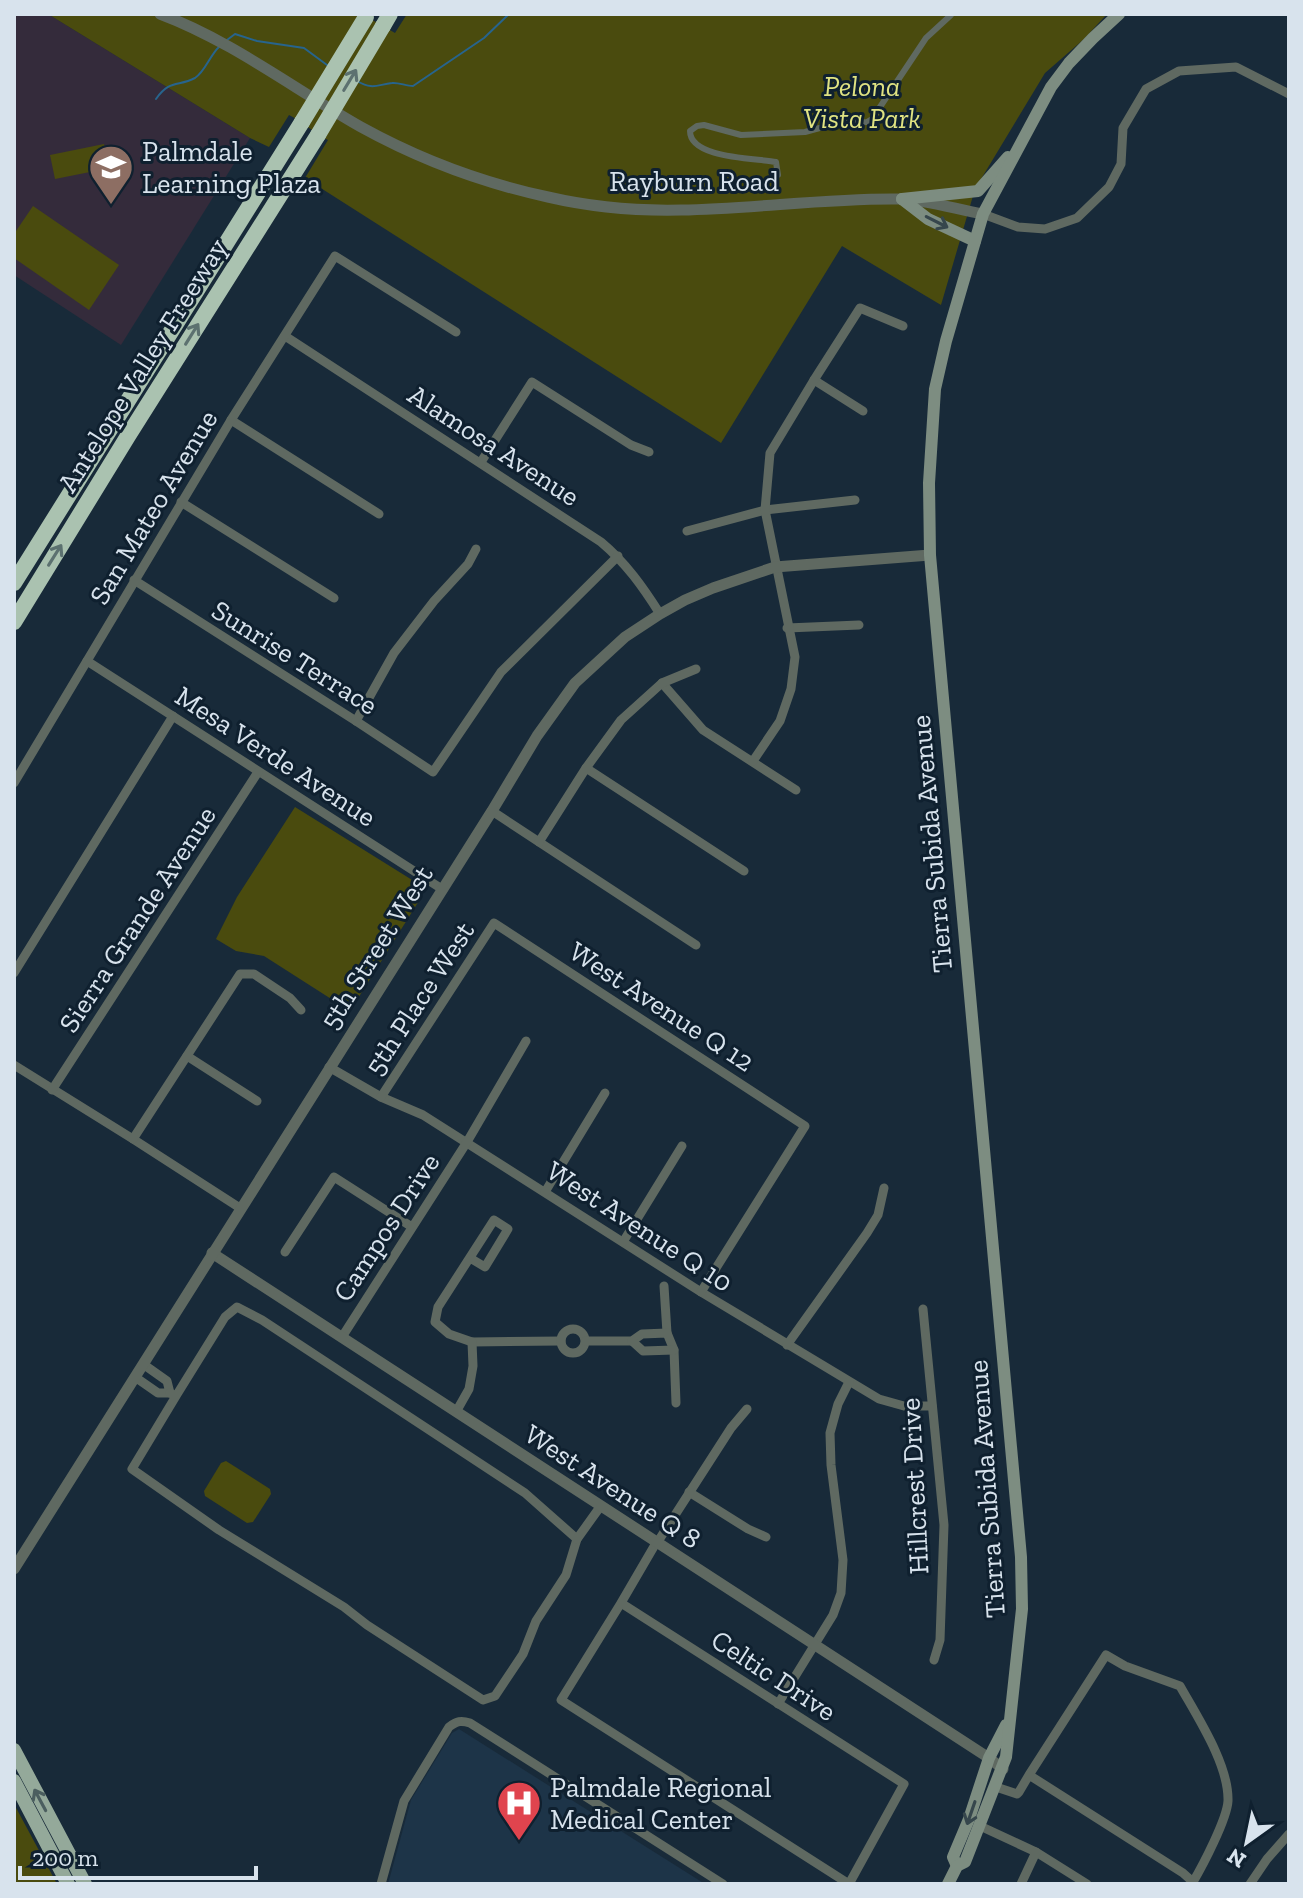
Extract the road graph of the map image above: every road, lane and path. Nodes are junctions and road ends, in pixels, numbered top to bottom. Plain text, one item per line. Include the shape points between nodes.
1 (160, 14) edge
2 (1119, 14) edge
3 (951, 15) edge
4 (366, 16) edge
5 (386, 20) edge
6 (1289, 94) edge
7 (1021, 143) junction
8 (778, 175) dead end
9 (902, 199) junction
10 (983, 214) junction
11 (975, 241) junction
12 (903, 326) dead end
13 (456, 332) dead end
14 (285, 336) junction
15 (814, 380) junction
16 (863, 411) dead end
17 (231, 420) junction
18 (649, 452) dead end
19 (481, 462) junction
20 (855, 500) dead end
21 (181, 502) junction
22 (765, 510) junction
23 (379, 514) dead end
24 (687, 531) dead end
25 (476, 549) dead end
26 (930, 555) junction
27 (618, 556) junction
28 (775, 567) junction
29 (134, 580) junction
30 (14, 583) edge
31 (334, 598) dead end
32 (660, 614) junction
33 (14, 622) edge
34 (859, 625) dead end
35 (787, 628) junction
36 (87, 661) junction
37 (696, 669) dead end
38 (662, 683) junction
39 (173, 716) junction
40 (356, 721) junction
41 (753, 761) junction
42 (586, 768) junction
43 (258, 772) junction
44 (14, 783) edge
45 (796, 790) dead end
46 (492, 811) junction
47 (539, 842) junction
48 (744, 871) dead end
49 (442, 889) junction
50 (494, 923) joint
51 (696, 945) dead end
52 (14, 973) edge
53 (301, 1010) dead end
54 (526, 1041) dead end
55 (187, 1056) junction
56 (14, 1065) edge
57 (329, 1067) junction
58 (52, 1090) junction
59 (605, 1093) dead end
60 (381, 1097) junction
61 (257, 1101) dead end
62 (133, 1139) junction
63 (467, 1142) junction
64 (682, 1146) dead end
65 (884, 1188) dead end
66 (545, 1192) junction
67 (240, 1208) junction
68 (412, 1227) junction
69 (623, 1242) junction
70 (285, 1252) dead end
71 (212, 1253) junction
72 (470, 1258) junction
73 (664, 1286) dead end
74 (701, 1292) junction
75 (923, 1309) dead end
76 (667, 1333) junction
77 (342, 1337) junction
78 (561, 1341) junction
79 (586, 1341) junction
80 (632, 1341) junction
81 (472, 1342) junction
82 (787, 1345) junction
83 (674, 1350) junction
84 (143, 1364) junction
85 (135, 1377) junction
86 (849, 1382) junction
87 (173, 1394) junction
88 (676, 1403) dead end
89 (932, 1406) junction
90 (747, 1409) dead end
91 (456, 1412) junction
92 (689, 1492) junction
93 (600, 1507) junction
94 (766, 1537) dead end
95 (577, 1539) junction
96 (656, 1543) junction
97 (14, 1569) edge
98 (621, 1603) junction
99 (814, 1645) junction
100 (934, 1660) dead end
101 (778, 1704) junction
102 (1009, 1718) junction
103 (14, 1750) edge
104 (989, 1758) junction
105 (1003, 1769) junction
106 (1029, 1775) junction
107 (14, 1781) edge
108 (996, 1787) junction
109 (980, 1826) junction
110 (1289, 1834) edge
111 (1036, 1852) junction
112 (60, 1853) junction
113 (957, 1866) junction
114 (1194, 1883) edge
115 (68, 1884) edge
116 (85, 1884) edge
117 (381, 1884) edge
118 (723, 1884) edge
119 (849, 1884) edge
120 (948, 1884) edge
121 (1021, 1884) edge
122 (1087, 1884) edge
123 (1250, 1884) edge

1 - 9 street, Rayburn Road via 223,43 395,144 469,174 548,197 680,210
2 - 7 main road, Tierra Subida Avenue via 1069,63
3 - 8 street via 926,38 867,122 741,135 693,128 694,142 737,158 776,162
4 - 30 highway, Antelope Valley Freeway, bridge
33 -> 5 highway, Antelope Valley Freeway, bridge
6 - 10 street via 1236,67 1179,71 1146,89 1123,128 1121,164 1109,187 1077,218 1045,229 1018,227
7 - 9 main road via 978,191
7 - 10 main road, Tierra Subida Avenue
9 - 10 street, Rayburn Road
9 -> 11 main road via 928,219
10 - 11 main road, Tierra Subida Avenue
11 - 26 main road, Tierra Subida Avenue via 935,389
12 - 15 street via 860,308
13 - 14 street, San Mateo Avenue via 335,256
14 - 17 street, San Mateo Avenue
14 - 19 street, Alamosa Avenue
15 - 16 street
15 - 22 street via 770,453
17 - 21 street, San Mateo Avenue
17 - 23 street
18 - 19 street via 532,382
19 - 27 street, Alamosa Avenue
20 - 22 street
21 - 29 street, San Mateo Avenue
21 - 31 street
22 - 24 street
22 - 28 street
25 - 40 street via 394,653
26 - 28 street, 5th Street West
26 - 102 main road, Tierra Subida Avenue via 1021,1557 1022,1609
27 - 32 street, Alamosa Avenue
27 - 40 street, Sunrise Terrace via 501,672 433,772
28 - 32 street, 5th Street West via 713,588
28 - 35 street
29 - 36 street, San Mateo Avenue
29 - 40 street, Sunrise Terrace
32 - 46 street, 5th Street West via 625,637 575,683
34 - 35 street
35 - 41 street via 795,657 791,689 780,721
36 - 39 street, Mesa Verde Avenue
36 - 44 street, San Mateo Avenue
37 - 38 street
38 - 41 street via 703,730
38 - 42 street via 621,720
39 - 43 street, Mesa Verde Avenue
39 - 52 street
41 - 45 street
42 - 47 street
42 - 48 street
43 - 49 street, Mesa Verde Avenue
43 - 58 street, Sierra Grande Avenue
46 - 47 street
46 - 49 street, 5th Street West
47 - 51 street
49 - 57 street, 5th Street West
50 - 60 street, 5th Place West
50 - 74 street, West Avenue Q 12 via 805,1126
53 - 55 street via 254,974 240,974
54 - 63 street, Campos Drive
55 - 61 street
55 - 62 street
56 - 58 street
57 - 60 street, West Avenue Q 10
57 - 67 street, 5th Street West
58 - 62 street
59 - 66 street
60 - 63 street, West Avenue Q 10
62 - 67 street
63 - 66 street, West Avenue Q 10
63 - 68 street, Campos Drive
64 - 69 street
65 - 82 street via 867,1233
66 - 69 street, West Avenue Q 10
67 - 71 street, 5th Street West
68 - 70 street via 334,1177
68 - 77 street, Campos Drive
69 - 74 street, West Avenue Q 10
71 - 77 street, West Avenue Q 8
71 - 84 street, 5th Street West
72 - 72 street via 494,1220 508,1229 485,1267
72 - 81 street via 438,1307 435,1322
73 - 76 street
74 - 82 street, West Avenue Q 10
75 - 89 street, Hillcrest Drive
76 - 80 street via 642,1334
76 - 83 street
77 - 91 street, West Avenue Q 8
78 - 79 street via 573,1329
78 - 79 street via 567,1352 575,1353
78 - 81 street
79 - 80 street
80 - 83 street via 643,1351
81 - 91 street via 472,1378
82 - 86 street, West Avenue Q 10
83 - 88 street
84 - 85 street, 5th Street West
84 - 87 street via 167,1381
85 - 87 street via 158,1393
85 - 97 street, 5th Street West
86 - 89 street, West Avenue Q 10 via 879,1399
86 - 99 street via 830,1433 843,1560 841,1593
87 - 95 street via 237,1307 525,1493
87 - 95 street via 132,1469 483,1700 495,1696 523,1654 536,1621 566,1575
89 - 100 street, Hillcrest Drive via 944,1525 940,1640
90 - 92 street
91 - 93 street, West Avenue Q 8
92 - 94 street
92 - 96 street
93 - 95 street
93 - 96 street, West Avenue Q 8
96 - 98 street
96 - 99 street, West Avenue Q 8
98 - 101 street, Celtic Drive
98 - 119 street via 561,1700
99 - 101 street
99 - 104 street, West Avenue Q 8
101 - 119 street, Celtic Drive via 904,1784
102 - 104 main road, Tierra Subida Avenue
102 - 105 main road, Tierra Subida Avenue
112 -> 103 main road
104 - 105 street, West Avenue Q 8
104 -> 113 main road, Tierra Subida Avenue via 953,1857
105 - 108 main road, Tierra Subida Avenue
106 - 108 street via 1017,1794
106 - 114 street
106 - 114 street via 1106,1655 1180,1686 1226,1777 1228,1804
107 - 112 main road
108 - 109 main road, Tierra Subida Avenue
109 - 111 street
109 - 113 main road, Tierra Subida Avenue via 965,1862
110 - 123 street
111 - 121 street
111 - 122 street
112 - 115 main road
112 - 116 main road
113 - 120 main road, Tierra Subida Avenue
117 - 118 street via 410,1789 449,1727 463,1720

